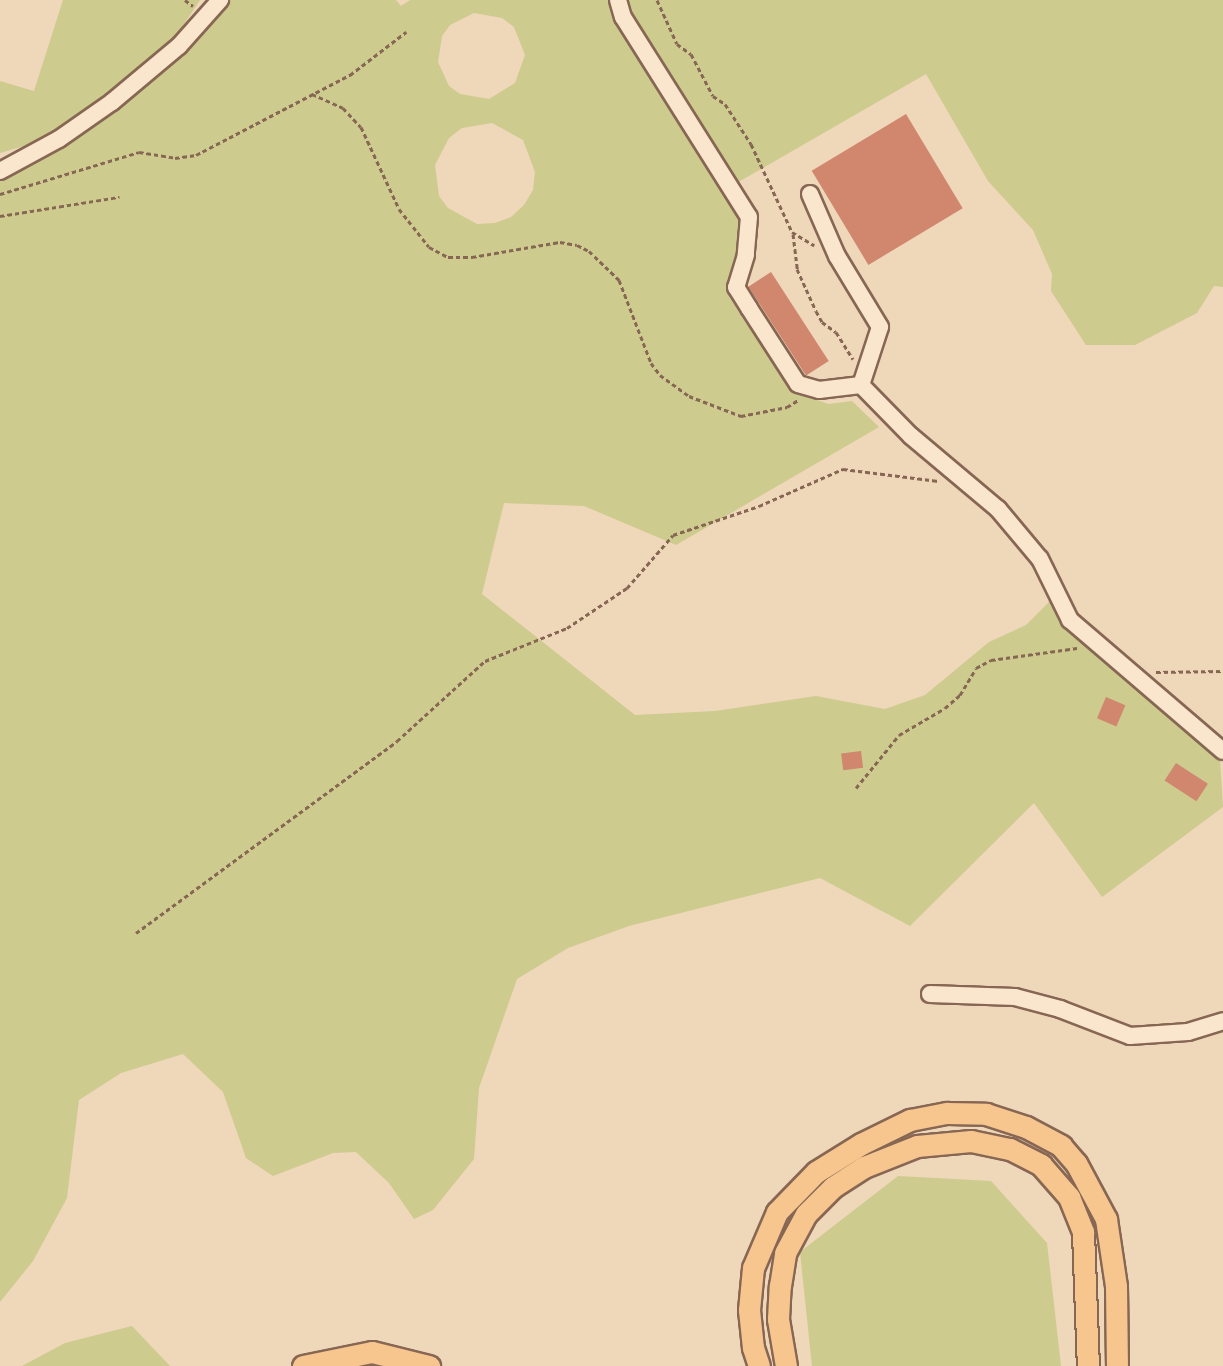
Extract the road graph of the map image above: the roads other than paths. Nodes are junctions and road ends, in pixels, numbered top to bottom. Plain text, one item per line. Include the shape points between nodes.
1 (220, 0) edge
2 (618, 0) edge
3 (0, 171) edge
4 (810, 194) dead end
5 (862, 380) junction
6 (1223, 751) edge
7 (930, 994) dead end
8 (1223, 1021) edge
9 (303, 1366) edge
10 (429, 1366) edge
11 (759, 1366) edge
12 (786, 1366) edge
13 (1088, 1366) edge
14 (1117, 1366) edge

1 - 3 lane via 179,46 112,102 59,140
2 - 5 lane via 623,17 749,217 746,255 736,287 798,384 807,389
4 - 5 lane via 837,256 880,327
5 - 6 lane via 911,436 998,509 1040,559 1071,620
7 - 8 lane via 1015,997 1130,1036 1188,1032
9 - 10 main road via 372,1352
11 - 14 main road via 749,1310 753,1268 777,1212 816,1172 861,1143 910,1120 946,1113 987,1114 1026,1127 1061,1146 1076,1163 1106,1219 1116,1286
12 - 13 main road via 778,1319 780,1286 785,1253 806,1214 833,1187 864,1167 917,1146 971,1141 1010,1149 1041,1165 1069,1197 1083,1232

